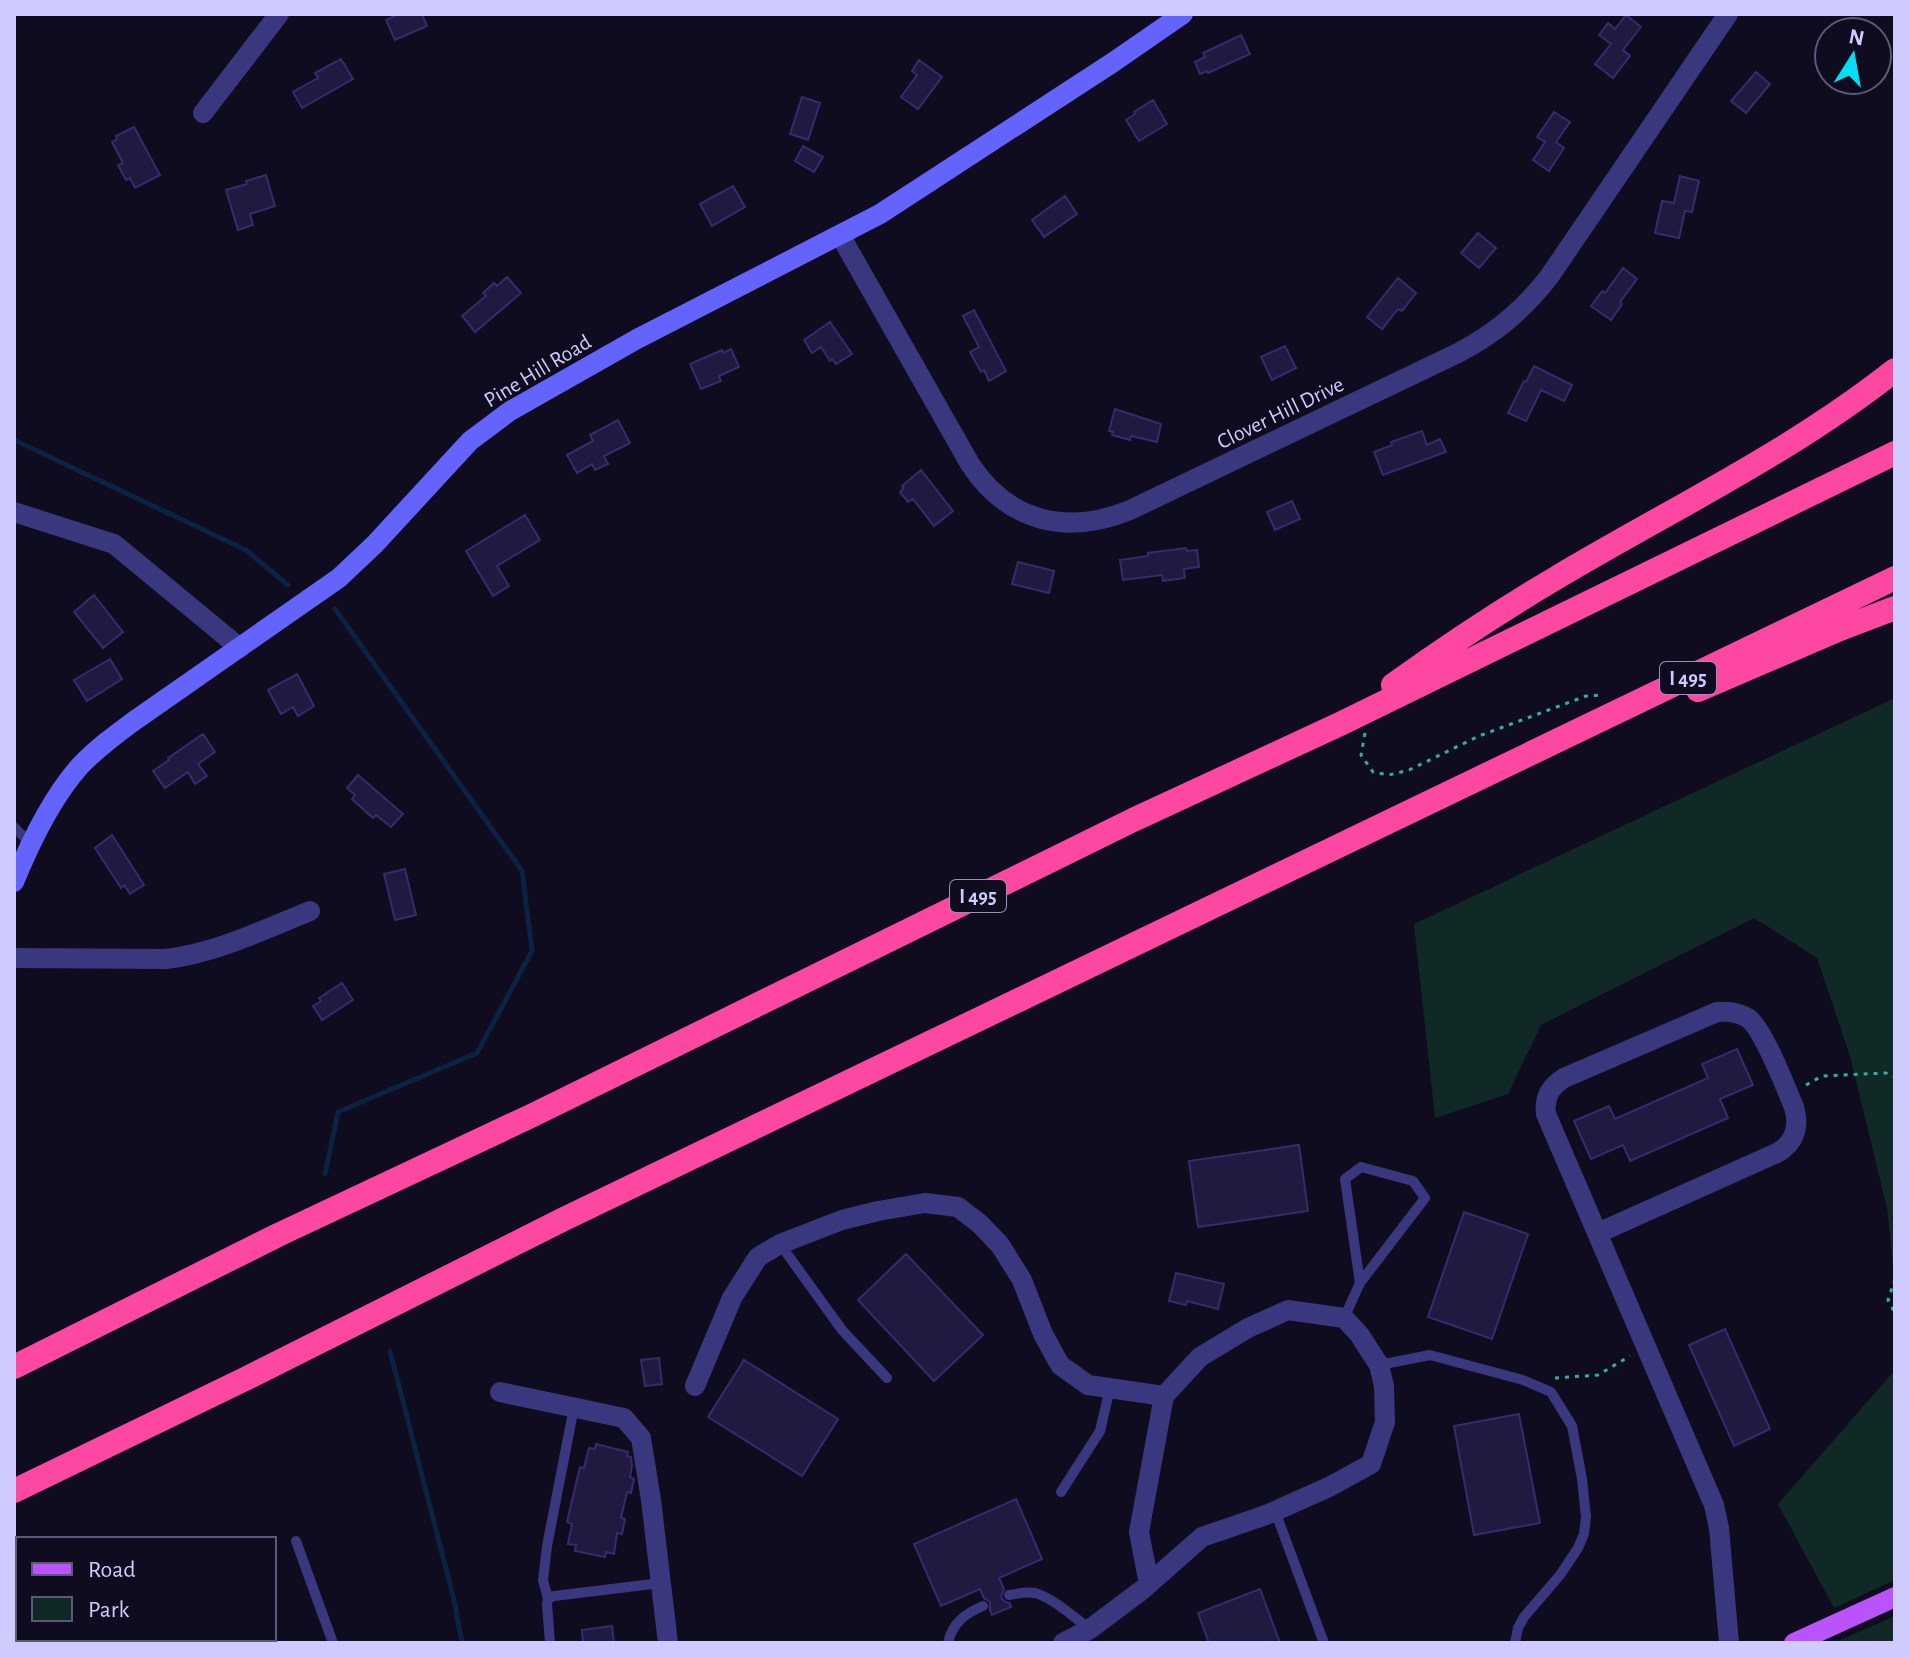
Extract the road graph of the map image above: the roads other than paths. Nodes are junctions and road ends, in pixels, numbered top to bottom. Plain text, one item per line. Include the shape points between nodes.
1 (279, 14) edge
2 (1183, 14) edge
3 (1728, 14) edge
4 (203, 113) dead end
5 (840, 235) junction
6 (1895, 370) edge
7 (1895, 453) edge
8 (14, 512) edge
9 (1895, 578) edge
10 (1895, 608) edge
11 (240, 648) junction
12 (1340, 724) junction
13 (1481, 778) junction
14 (14, 827) edge
15 (31, 844) junction
16 (14, 882) edge
17 (310, 911) dead end
18 (14, 958) edge
19 (1598, 1233) junction
20 (780, 1244) junction
21 (1360, 1283) junction
22 (1344, 1318) junction
23 (1379, 1365) junction
24 (14, 1367) edge
25 (887, 1378) dead end
26 (695, 1386) dead end
27 (1110, 1388) junction
28 (500, 1392) dead end
29 (1164, 1396) junction
30 (574, 1407) junction
31 (14, 1491) edge
32 (1061, 1492) dead end
33 (1275, 1511) junction
34 (296, 1541) dead end
35 (661, 1583) junction
36 (1149, 1584) junction
37 (1009, 1595) dead end
38 (1895, 1597) edge
39 (548, 1599) junction
40 (983, 1606) dead end
41 (1090, 1629) junction
42 (333, 1643) edge
43 (550, 1643) edge
44 (668, 1643) edge
45 (948, 1643) edge
46 (1063, 1643) edge
47 (1324, 1643) edge
48 (1515, 1643) edge
49 (1729, 1643) edge
50 (1794, 1643) edge

1 - 4 street
2 - 5 street, Pine Hill Road via 951,169
3 - 5 street, Clover Hill Drive via 1549,277 1513,317 1444,360 1101,520 1061,523 1032,516 983,482
5 - 11 street, Pine Hill Road via 510,411 462,449 358,561
6 - 12 highway via 1736,476 1450,643
7 - 12 highway, I 495
8 - 11 street via 114,544
9 - 13 highway, I 495
10 - 13 highway
11 - 15 street, Pine Hill Road via 110,738 81,765
12 - 24 highway, I 495
13 - 31 highway, I 495 via 550,1226
14 - 15 lane
15 - 16 street, Pine Hill Road
17 - 18 street via 188,957
19 - 19 street via 1793,1141 1798,1119 1758,1030 1747,1018 1727,1011 1710,1015 1555,1084 1546,1114
19 - 49 street via 1714,1505
20 - 25 lane via 842,1330
20 - 26 street via 758,1257 732,1298
20 - 27 street via 878,1211 925,1203 958,1207 1000,1245 1022,1280 1060,1365 1088,1385
21 - 21 lane via 1425,1198 1413,1181 1361,1167 1345,1179
21 - 22 lane
22 - 23 street
22 - 29 street via 1288,1310 1200,1357
23 - 33 street via 1385,1422 1371,1464
23 - 48 lane via 1430,1355 1523,1380 1551,1392 1572,1426 1582,1479 1584,1534 1560,1575 1524,1617
27 - 29 street
27 - 32 lane via 1100,1431
28 - 30 street
29 - 36 street via 1139,1532
30 - 35 street via 624,1418 641,1438
30 - 39 lane via 547,1546 543,1580
33 - 36 street via 1202,1537
33 - 47 lane
34 - 42 lane
35 - 39 lane
35 - 44 street
36 - 41 street
37 - 41 lane via 1035,1593
38 - 50 main road
39 - 43 lane
40 - 45 lane via 967,1613
41 - 46 street

